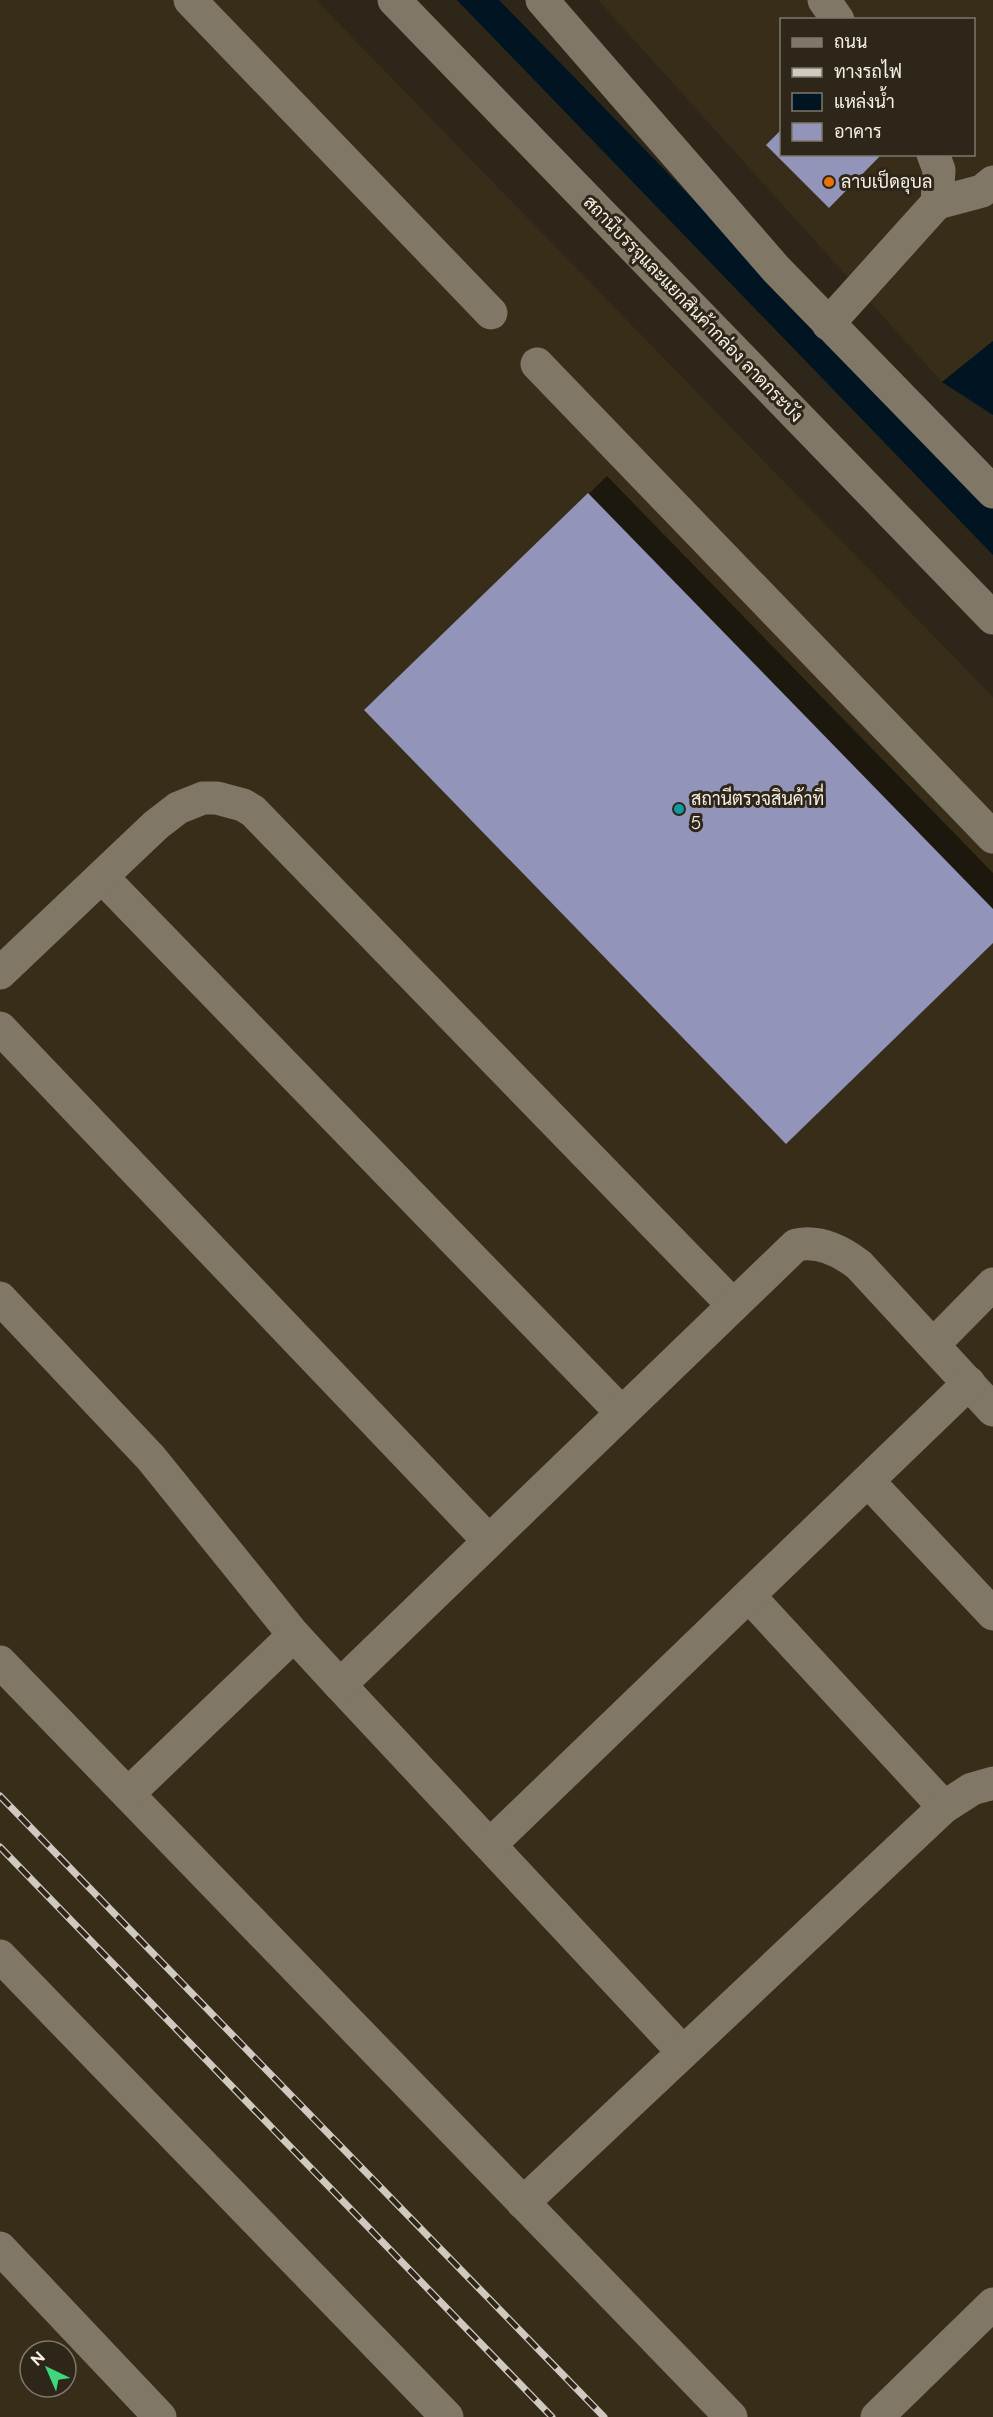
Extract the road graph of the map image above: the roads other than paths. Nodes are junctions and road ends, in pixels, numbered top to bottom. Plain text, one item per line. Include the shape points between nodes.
1 (190, 0) edge
2 (394, 0) edge
3 (542, 0) edge
4 (824, 0) edge
5 (837, 18) edge
6 (934, 156) edge
7 (993, 182) edge
8 (937, 203) junction
9 (491, 313) dead end
10 (828, 324) junction
11 (537, 364) dead end
12 (993, 492) edge
13 (993, 618) edge
14 (993, 837) edge
15 (102, 877) junction
16 (0, 973) edge
17 (0, 1029) edge
18 (993, 1284) edge
19 (0, 1298) edge
20 (732, 1304) junction
21 (933, 1345) junction
22 (969, 1383) junction
23 (993, 1410) edge
24 (621, 1412) junction
25 (868, 1481) junction
26 (488, 1540) junction
27 (749, 1596) junction
28 (993, 1614) edge
29 (294, 1635) junction
30 (6, 1680) edge
31 (340, 1685) junction
32 (993, 1783) edge
33 (128, 1794) junction
34 (945, 1807) junction
35 (490, 1845) junction
36 (0, 1956) edge
37 (683, 2052) junction
38 (523, 2203) junction
39 (0, 2248) edge
40 (993, 2304) edge
41 (160, 2417) edge
42 (447, 2417) edge
43 (731, 2417) edge
44 (877, 2417) edge

1 - 9 street
2 - 13 street, สถานีบรรจุและแยกสินค้ากล่อง ลาดกระบัง
3 - 10 street
4 - 5 street
6 - 8 street via 939,170
7 - 8 street via 982,191
8 - 10 street
10 - 12 street
11 - 14 street
15 - 16 street
15 - 20 street via 178,808 203,798 217,798 253,811
15 - 24 street
17 - 26 street
18 - 21 street
19 - 29 street via 151,1458
20 - 21 street via 796,1245 820,1245 842,1253 859,1266
20 - 24 street
21 - 22 street
22 - 23 street
22 - 25 street
24 - 26 street
25 - 27 street
25 - 28 street
26 - 31 street
27 - 34 street
27 - 35 street
29 - 31 street
29 - 33 street
30 - 33 street
31 - 35 street
32 - 34 street via 972,1789
33 - 38 street
34 - 37 street
35 - 37 street
36 - 42 street
37 - 38 street
38 - 43 street
39 - 41 street
40 - 44 street

